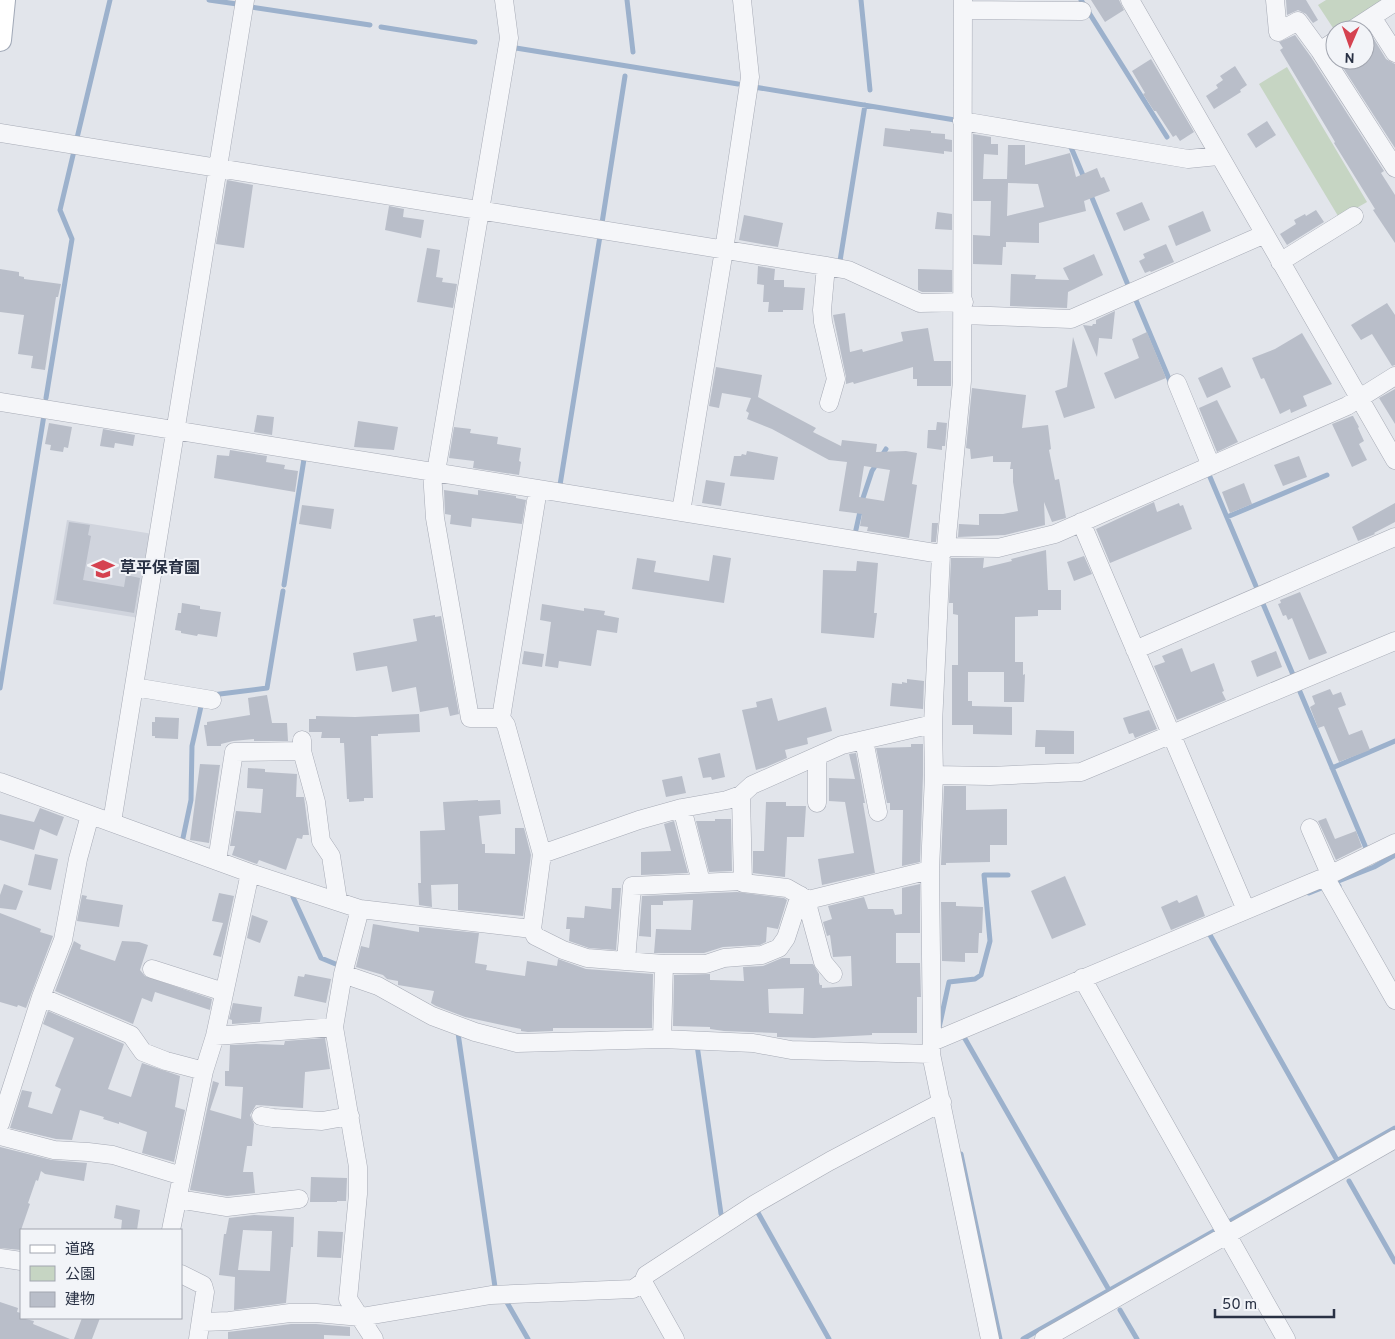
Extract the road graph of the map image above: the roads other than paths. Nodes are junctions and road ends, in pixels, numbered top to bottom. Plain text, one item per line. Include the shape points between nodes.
1 (4, 0) edge
2 (245, 0) edge
3 (504, 0) edge
4 (742, 0) edge
5 (1130, 0) edge
6 (1275, 0) edge
7 (1395, 2) edge
8 (963, 5) edge
9 (1082, 11) dead end
10 (1372, 17) junction
11 (1367, 20) edge
12 (0, 40) edge
13 (1325, 48) edge
14 (1320, 51) junction
15 (1395, 53) edge
16 (962, 121) junction
17 (0, 133) edge
18 (1218, 156) junction
19 (218, 168) junction
20 (1395, 168) edge
21 (479, 210) junction
22 (1354, 216) dead end
23 (1265, 234) junction
24 (724, 250) junction
25 (1280, 262) junction
26 (826, 266) junction
27 (963, 308) junction
28 (1395, 376) edge
29 (1177, 383) dead end
30 (1359, 398) junction
31 (0, 402) edge
32 (829, 403) dead end
33 (175, 430) junction
34 (1395, 460) edge
35 (1211, 466) junction
36 (434, 472) junction
37 (538, 489) junction
38 (681, 512) junction
39 (1081, 522) junction
40 (1395, 537) edge
41 (943, 550) junction
42 (1395, 641) edge
43 (1135, 650) junction
44 (134, 687) junction
45 (212, 700) dead end
46 (501, 718) junction
47 (933, 724) junction
48 (1171, 735) junction
49 (864, 740) junction
50 (817, 756) junction
51 (934, 775) junction
52 (0, 782) edge
53 (741, 794) junction
54 (817, 804) dead end
55 (682, 808) junction
56 (878, 812) dead end
57 (90, 815) junction
58 (112, 822) junction
59 (1310, 828) dead end
60 (1395, 843) edge
61 (542, 854) junction
62 (217, 861) junction
63 (930, 870) junction
64 (250, 873) junction
65 (1328, 876) junction
66 (743, 881) junction
67 (701, 882) junction
68 (804, 898) junction
69 (338, 901) junction
70 (360, 909) junction
71 (1246, 910) junction
72 (532, 928) junction
73 (626, 961) junction
74 (664, 964) junction
75 (152, 969) dead end
76 (343, 974) junction
77 (833, 974) dead end
78 (1082, 978) junction
79 (224, 992) junction
80 (41, 997) junction
81 (1395, 1000) edge
82 (334, 1027) junction
83 (215, 1036) junction
84 (662, 1039) junction
85 (931, 1048) junction
86 (204, 1071) junction
87 (942, 1102) junction
88 (261, 1116) dead end
89 (350, 1116) junction
90 (0, 1124) edge
91 (0, 1136) edge
92 (1395, 1139) edge
93 (182, 1176) junction
94 (299, 1198) dead end
95 (178, 1199) junction
96 (171, 1229) edge
97 (1227, 1235) junction
98 (0, 1258) edge
99 (20, 1261) edge
100 (182, 1274) edge
101 (643, 1282) junction
102 (361, 1317) junction
103 (200, 1330) edge
104 (374, 1339) edge
105 (675, 1339) edge
106 (990, 1339) edge
107 (1044, 1339) edge
108 (1286, 1339) edge

1 - 12 main road
2 - 19 street
3 - 21 street via 509,38
4 - 24 street via 750,77
5 - 18 street
6 - 14 street via 1278,32 1298,21
7 - 10 street
8 - 9 street
8 - 16 street
10 - 11 street
10 - 15 street
13 - 14 street
14 - 20 street
16 - 18 street via 1188,159
16 - 27 street
17 - 19 street
18 - 23 street
19 - 21 street
19 - 33 street
21 - 24 street
21 - 36 street
22 - 25 street
23 - 25 street
23 - 27 street via 1071,319
24 - 26 street
24 - 38 street
25 - 30 street
26 - 27 street via 848,270 920,303
26 - 32 street via 822,316 836,379
27 - 41 street via 962,381
28 - 30 street
29 - 35 street
30 - 34 street
30 - 35 street
31 - 33 street
33 - 36 street
33 - 44 street
35 - 39 street
36 - 37 street
36 - 46 street via 435,518 470,718
37 - 38 street
37 - 46 street
38 - 41 street
39 - 41 street via 1055,534 998,548
39 - 43 street
40 - 43 street
41 - 47 street
42 - 48 street
43 - 48 street
44 - 45 street
44 - 58 street
46 - 61 street via 506,725
47 - 49 street
47 - 51 street
48 - 51 street via 1081,772
48 - 71 street
49 - 50 street
49 - 56 street
50 - 53 street via 752,785
50 - 54 street
51 - 63 street
52 - 57 street
53 - 55 street via 727,800
53 - 66 street
55 - 61 street
55 - 67 street
57 - 58 street
57 - 80 street via 63,940
58 - 62 street
59 - 65 street
60 - 65 street
61 - 72 street
62 - 64 street
62 - 69 street via 234,752 302,745 316,802 321,840 330,856
63 - 68 street
63 - 85 street
64 - 69 street
64 - 79 street
65 - 71 street
65 - 81 street
66 - 67 street
66 - 68 street via 787,888
67 - 73 street via 632,886
68 - 74 street via 779,948 762,956 724,958 706,964
68 - 77 street via 823,962
69 - 70 street
70 - 72 street
70 - 76 street
71 - 78 street
72 - 73 street via 535,936 563,950 587,958
73 - 74 street
74 - 84 street
75 - 79 street
76 - 82 street
76 - 84 street via 378,986 432,1016 475,1032 517,1042
78 - 85 street
78 - 97 street
79 - 83 street
80 - 86 street via 131,1035 143,1052
80 - 90 street
82 - 83 street
82 - 89 street
83 - 86 street
84 - 85 street via 753,1043 791,1050
85 - 87 street
86 - 93 street
87 - 101 street via 755,1204 646,1275
87 - 106 street
88 - 89 street via 322,1121
89 - 102 street via 358,1167 358,1194 348,1299
91 - 93 street via 54,1150 113,1155
92 - 97 street
93 - 95 street
94 - 95 street via 227,1207
95 - 96 street
97 - 107 street
97 - 108 street
98 - 99 street
100 - 103 street via 204,1285
101 - 102 street via 633,1289 491,1295
101 - 105 street
102 - 103 street via 290,1312 229,1321
102 - 104 street

